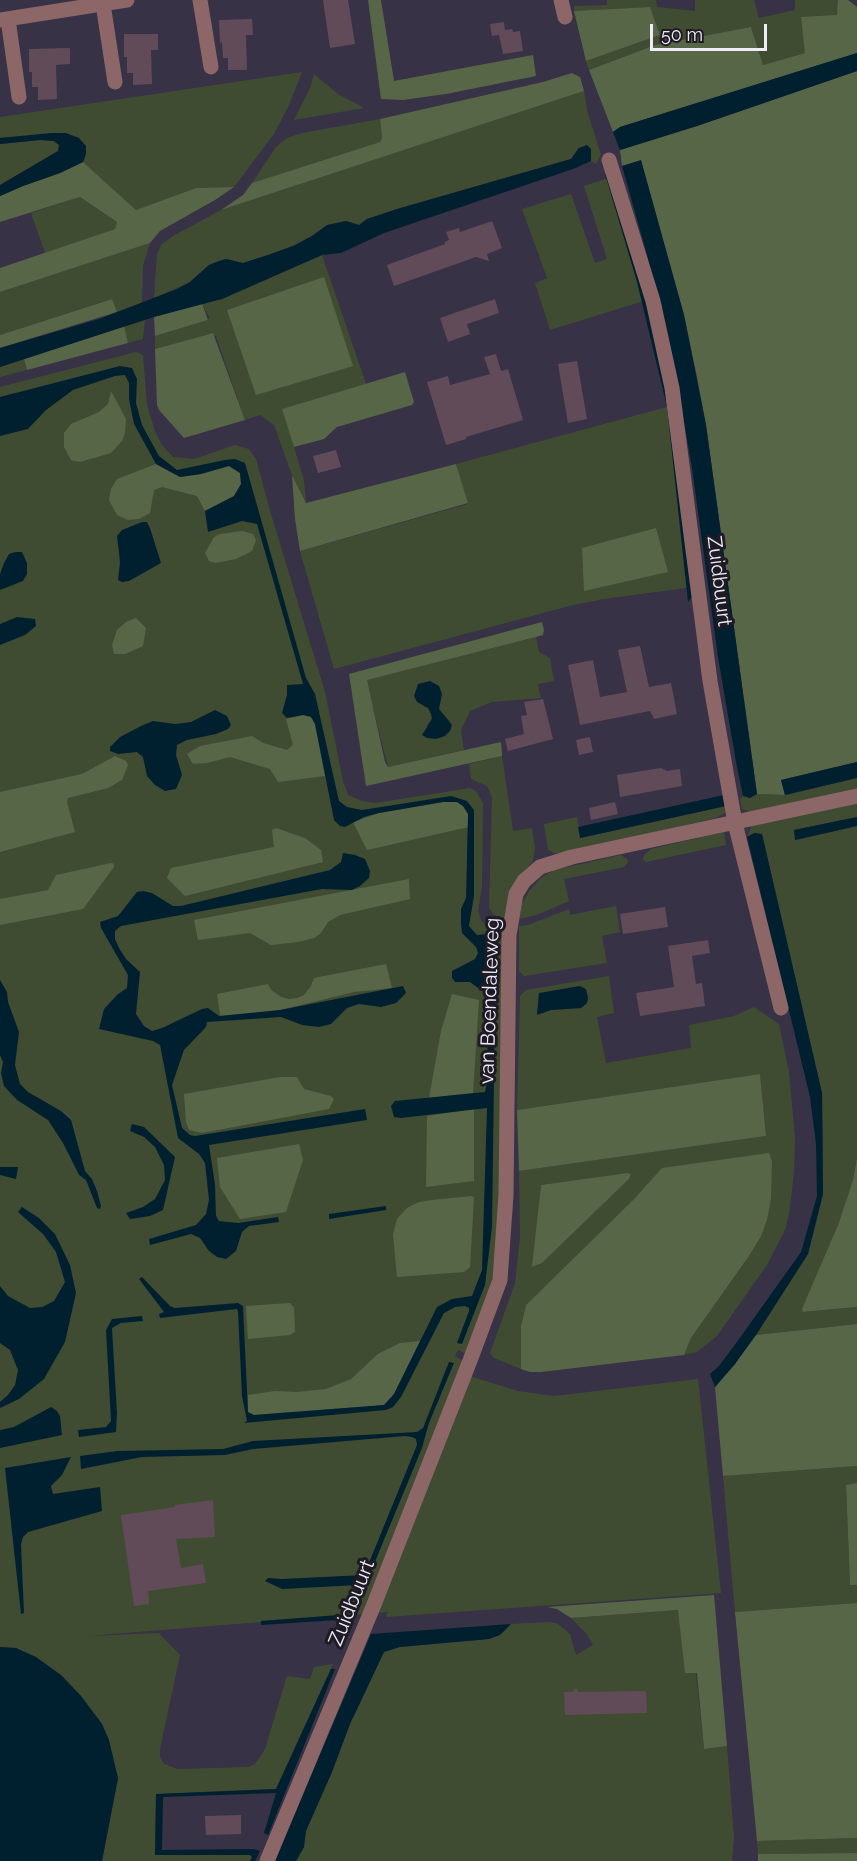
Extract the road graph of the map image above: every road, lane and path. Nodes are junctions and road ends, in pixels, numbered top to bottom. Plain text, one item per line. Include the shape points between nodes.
1 (127, 0) edge
2 (200, 0) edge
3 (561, 0) edge
4 (104, 4) junction
5 (566, 16) dead end
6 (4, 19) edge
7 (211, 68) dead end
8 (115, 82) dead end
9 (19, 97) dead end
10 (609, 160) dead end
11 (857, 796) edge
12 (735, 823) junction
13 (781, 1008) dead end
14 (471, 1359) joint
15 (267, 1861) edge

1 - 4 street
2 - 7 street
3 - 5 street
4 - 6 street
4 - 8 street
6 - 9 street
10 - 12 street, Zuidbuurt via 653,302 672,388 710,681
11 - 12 street, van Boendaleweg
12 - 13 street, Zuidbuurt
12 - 14 street, van Boendaleweg via 545,865 524,880 516,894 509,935 506,1195 500,1280
14 - 15 street, Zuidbuurt

